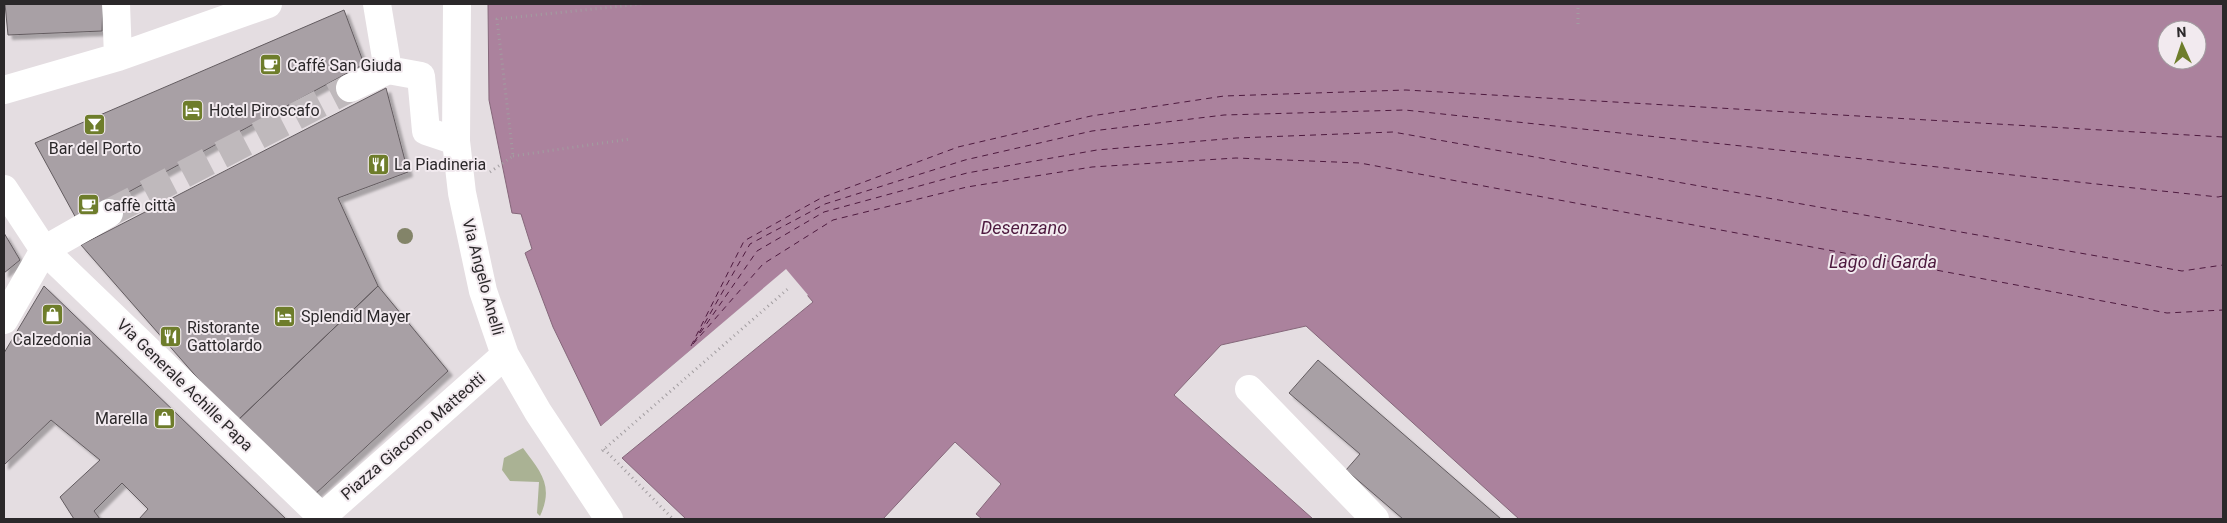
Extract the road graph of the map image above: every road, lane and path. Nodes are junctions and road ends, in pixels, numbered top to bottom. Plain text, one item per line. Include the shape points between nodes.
1 (116, 4) edge
2 (268, 4) edge
3 (377, 4) edge
4 (457, 4) edge
5 (642, 4) edge
6 (1578, 4) edge
7 (1578, 24) dead end
8 (118, 57) junction
9 (388, 70) junction
10 (350, 88) tunnel mouth
11 (4, 90) edge
12 (630, 139) dead end
13 (456, 141) junction
14 (513, 156) junction
15 (4, 189) edge
16 (462, 193) junction
17 (109, 213) tunnel mouth
18 (44, 250) junction
19 (790, 287) dead end
20 (4, 320) edge
21 (505, 355) junction
22 (1248, 389) dead end
23 (604, 449) junction
24 (576, 469) junction
25 (324, 518) edge
26 (609, 519) edge
27 (673, 519) edge
28 (1375, 519) edge

1 - 8 street
2 - 8 street
3 - 9 street
4 - 13 street, Via Angelo Anelli
5 - 14 path via 497,19
6 - 7 path
8 - 11 street
9 - 10 street
9 - 13 street via 420,76 426,132
12 - 14 path
13 - 16 street, Via Angelo Anelli
14 - 16 path
15 - 18 street, Via Generale Achille Papa
16 - 21 street, Via Angelo Anelli via 483,291
17 - 18 street
18 - 20 street
18 - 25 street, Via Generale Achille Papa
19 - 23 path
21 - 24 street, Via Angelo Anelli
21 - 25 street, Piazza Giacomo Matteotti
22 - 28 street
23 - 24 path
23 - 27 path
24 - 26 street, Via Angelo Anelli

